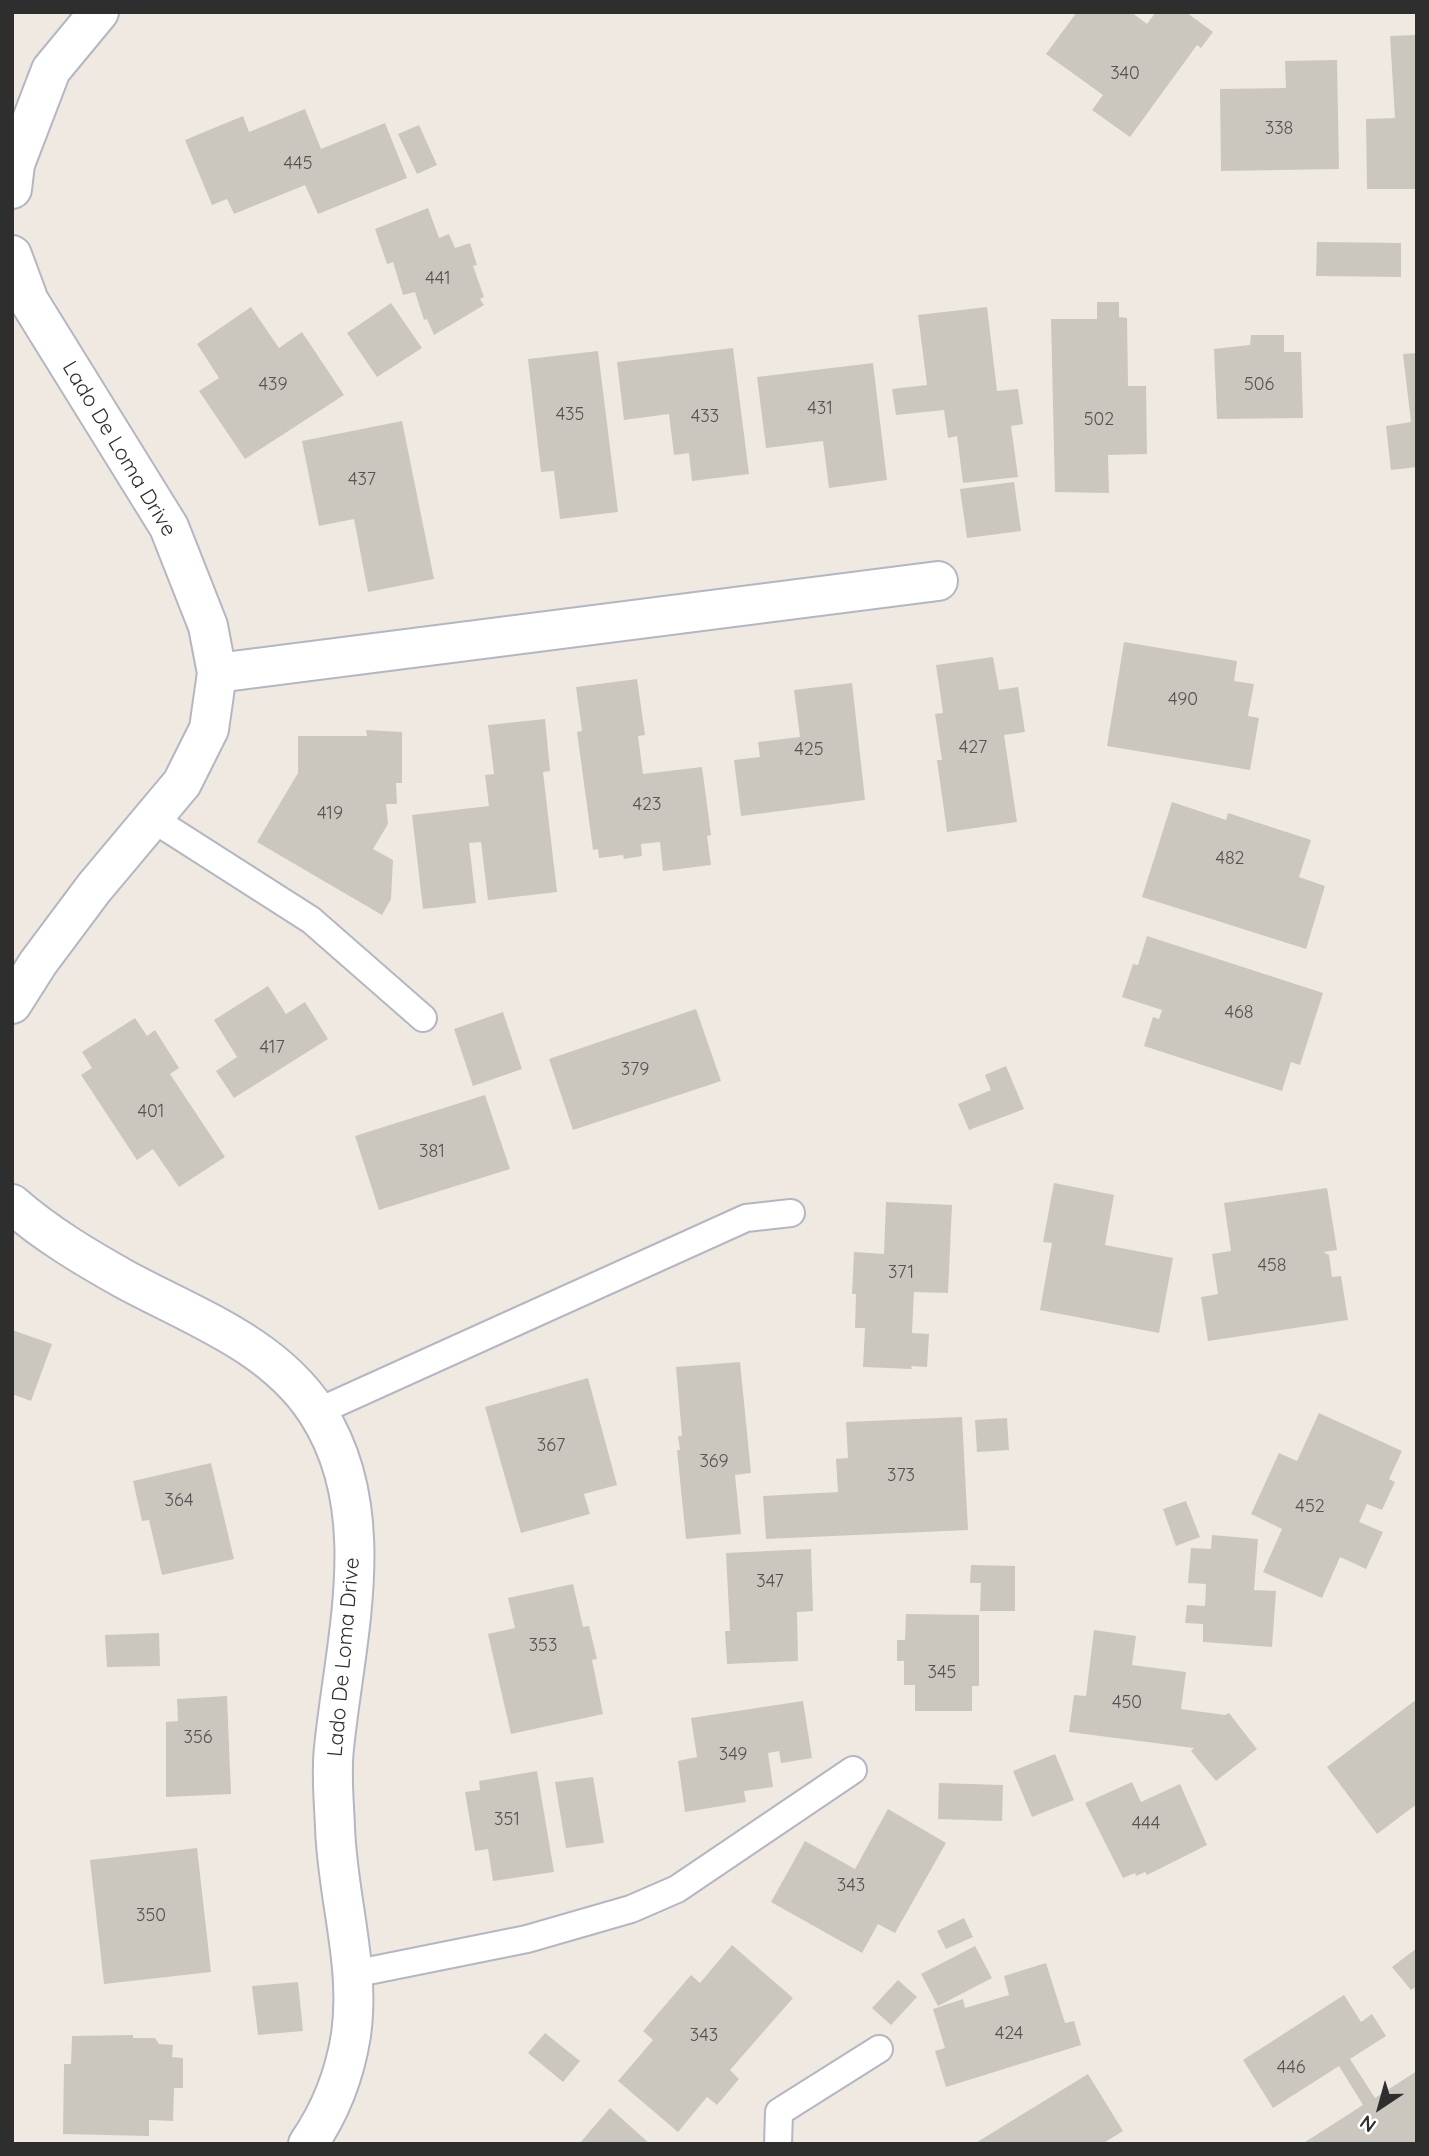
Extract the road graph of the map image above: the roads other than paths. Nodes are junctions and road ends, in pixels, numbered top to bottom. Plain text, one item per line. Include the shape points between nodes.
1 (99, 12) edge
2 (18, 141) edge
3 (12, 189) edge
4 (12, 255) edge
5 (938, 581) dead end
6 (217, 673) junction
7 (153, 819) junction
8 (12, 1004) edge
9 (423, 1018) dead end
10 (12, 1204) edge
11 (791, 1213) dead end
12 (317, 1412) junction
13 (853, 1770) dead end
14 (352, 1974) junction
15 (879, 2049) dead end
16 (308, 2144) edge
17 (778, 2144) edge

1 - 2 street via 51,70
2 - 3 street
4 - 6 street, Lado De Loma Drive via 29,301 169,527 208,626
5 - 6 street
6 - 7 street, Lado De Loma Drive via 209,729 182,783
7 - 8 street, Lado De Loma Drive via 94,888
7 - 9 lane via 311,920
10 - 12 street, Lado De Loma Drive via 73,1248 263,1355
11 - 12 lane via 746,1218
12 - 14 street, Lado De Loma Drive via 334,1445 349,1495 355,1556 334,1752 335,1831
13 - 14 lane via 677,1889 631,1909 527,1939
14 - 16 street, Lado De Loma Drive via 351,2033 342,2072 322,2123
15 - 17 lane via 779,2112

